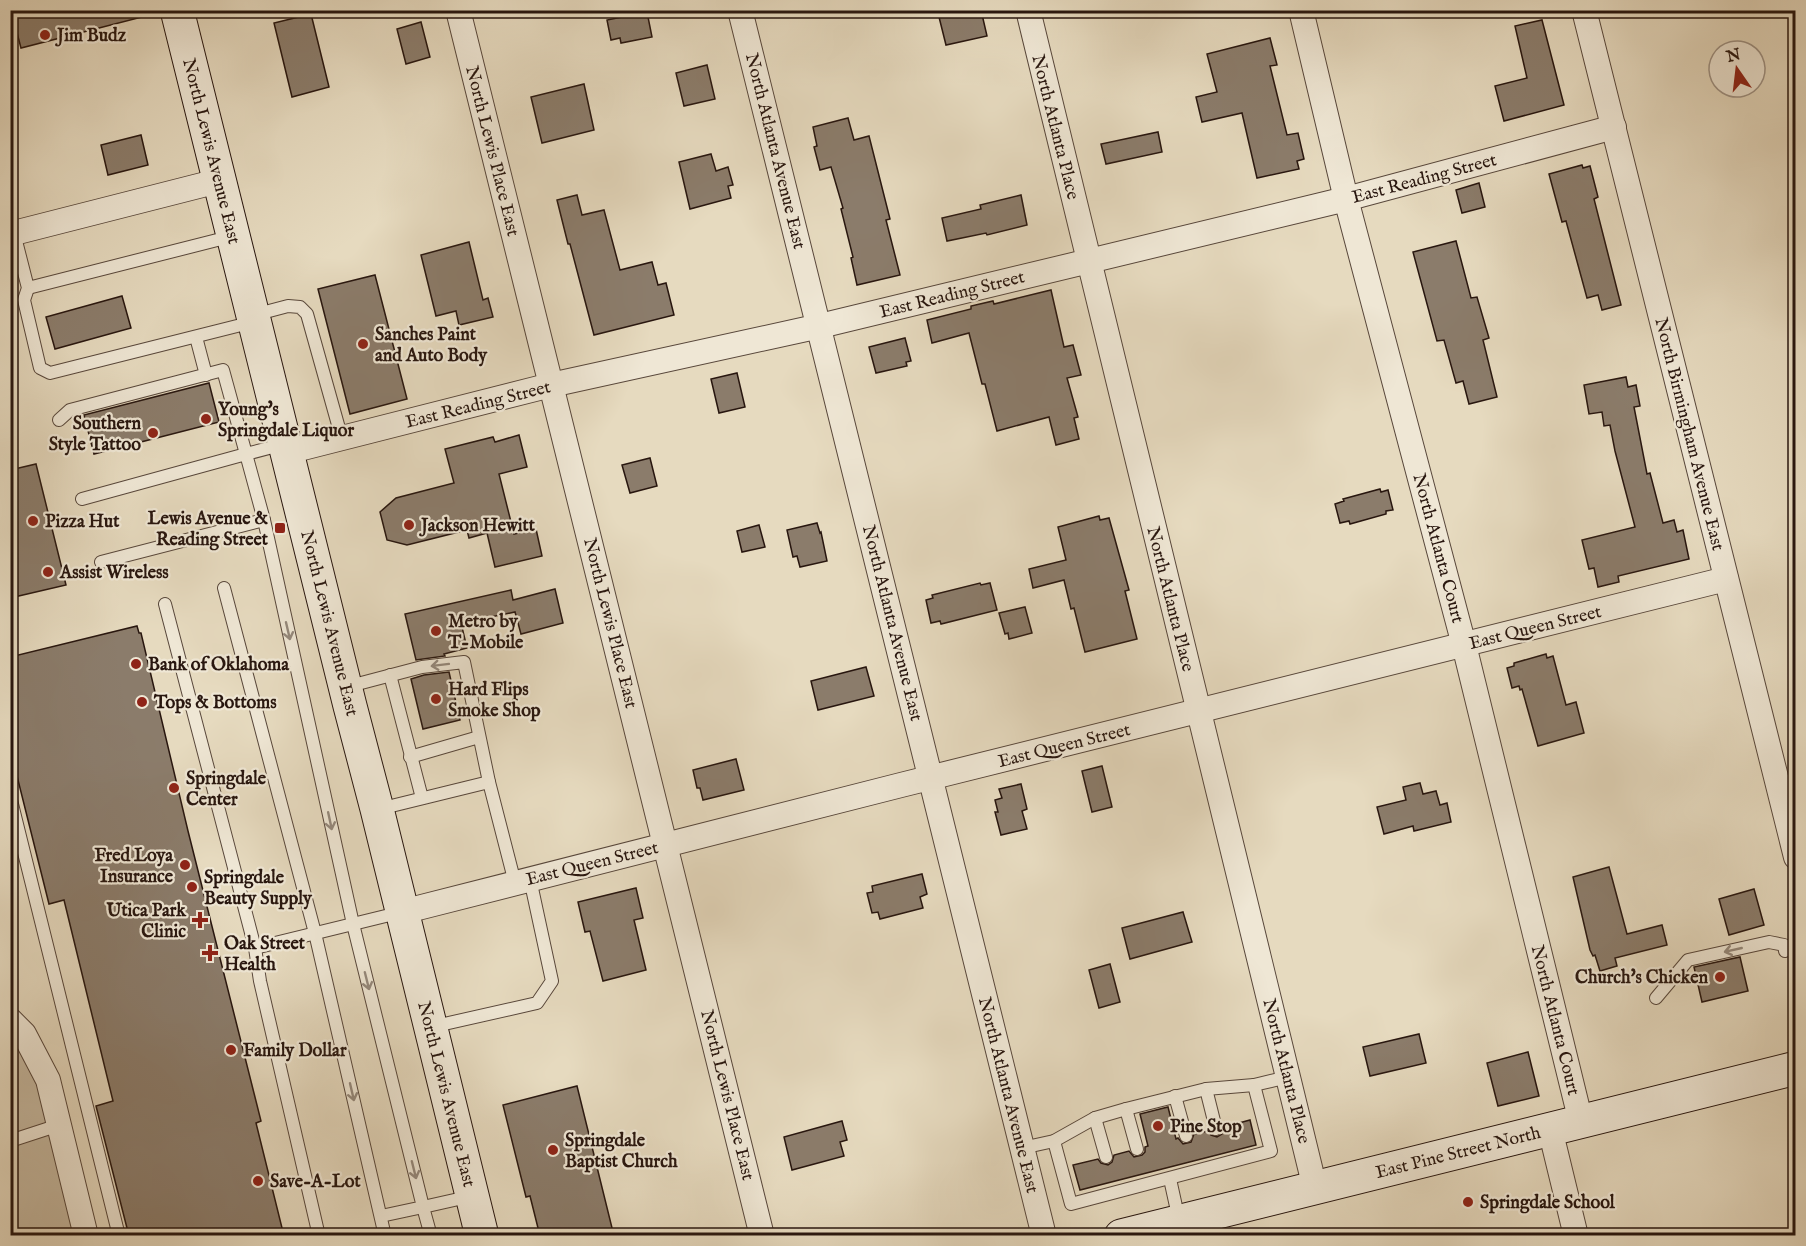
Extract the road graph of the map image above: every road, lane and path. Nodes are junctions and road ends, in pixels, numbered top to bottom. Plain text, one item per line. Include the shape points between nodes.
1 (177, 10) edge
2 (458, 10) edge
3 (740, 10) edge
4 (1028, 10) edge
5 (1301, 10) edge
6 (1584, 10) edge
7 (1614, 127) junction
8 (218, 181) junction
9 (1346, 199) junction
10 (12, 233) edge
11 (233, 236) junction
12 (1089, 261) junction
13 (28, 288) junction
14 (254, 319) junction
15 (820, 326) junction
16 (196, 337) junction
17 (206, 375) junction
18 (552, 385) junction
19 (59, 420) dead end
20 (342, 439) junction
21 (286, 448) junction
22 (246, 454) junction
23 (82, 499) dead end
24 (264, 520) junction
25 (101, 562) dead end
26 (1726, 579) junction
27 (224, 588) dead end
28 (165, 604) dead end
29 (1464, 645) junction
30 (390, 675) junction
31 (345, 687) junction
32 (1199, 711) junction
33 (479, 736) junction
34 (410, 757) junction
35 (930, 777) junction
36 (489, 782) junction
37 (10, 796) edge
38 (422, 798) junction
39 (377, 809) junction
40 (666, 844) junction
41 (1796, 857) edge
42 (522, 881) junction
43 (402, 912) junction
44 (353, 924) junction
45 (315, 933) junction
46 (255, 948) junction
47 (1785, 951) dead end
48 (1656, 998) dead end
49 (10, 1020) edge
50 (431, 1027) junction
51 (1796, 1068) edge
52 (1288, 1077) junction
53 (1254, 1085) junction
54 (1206, 1089) junction
55 (1175, 1096) junction
56 (1126, 1109) junction
57 (1095, 1118) junction
58 (59, 1125) junction
59 (1566, 1125) junction
60 (1216, 1129) dead end
61 (1186, 1136) dead end
62 (1054, 1141) junction
63 (10, 1142) edge
64 (1022, 1148) junction
65 (1137, 1149) dead end
66 (1106, 1157) dead end
67 (1170, 1179) junction
68 (1315, 1188) junction
69 (472, 1196) junction
70 (423, 1207) junction
71 (381, 1216) junction
72 (1181, 1228) edge
73 (86, 1236) edge
74 (119, 1236) edge
75 (319, 1236) edge
76 (385, 1236) edge
77 (431, 1236) edge
78 (482, 1236) edge
79 (762, 1236) edge
80 (1044, 1236) edge
81 (1121, 1236) edge
82 (1576, 1236) edge

1 - 8 main road, North Lewis Avenue East
2 - 18 street, North Lewis Place East
3 - 15 street, North Atlanta Avenue East
4 - 12 street, North Atlanta Place
5 - 9 street, North Atlanta Court
6 - 7 street, North Birmingham Avenue East
7 - 9 street, East Reading Street
7 - 26 street, North Birmingham Avenue East
8 - 10 street
8 - 11 main road, North Lewis Avenue East
9 - 12 street, East Reading Street
9 - 29 street, North Atlanta Court
10 - 13 lane
11 - 13 lane
11 - 14 main road, North Lewis Avenue East
12 - 15 street, East Reading Street
12 - 32 street, North Atlanta Place
13 - 16 lane via 24,300 40,368 50,373
14 - 16 lane
14 - 20 lane via 288,306 307,314
14 - 21 main road, North Lewis Avenue East
15 - 18 street, East Reading Street
15 - 35 street, North Atlanta Avenue East
16 - 17 lane
17 - 19 lane via 70,410
17 - 22 lane via 223,370
18 - 20 street, East Reading Street
18 - 40 street, North Lewis Place East
20 - 21 street, East Reading Street
21 - 22 lane
21 - 31 main road, North Lewis Avenue East
22 - 23 lane
22 - 24 lane
24 - 25 lane
24 -> 44 lane
26 - 29 street, East Queen Street
26 - 41 street, North Birmingham Avenue East
27 - 45 lane
28 - 46 lane
29 - 32 street, East Queen Street
29 - 59 street, North Atlanta Court
30 - 31 lane
33 -> 30 lane via 464,662
30 - 34 lane
31 - 39 main road, North Lewis Avenue East
32 - 35 street, East Queen Street
32 - 52 street, North Atlanta Place
33 - 34 lane
33 - 36 lane
34 - 38 lane
35 - 40 street, East Queen Street
35 - 64 street, North Atlanta Avenue East
36 - 38 lane
36 - 42 lane
37 - 74 lane
38 - 39 lane
39 - 43 main road, North Lewis Avenue East
40 - 42 street, East Queen Street
40 - 79 street, North Lewis Place East
42 - 43 street, East Queen Street
42 - 50 lane via 552,981 537,1003
43 - 44 lane
43 - 50 main road, North Lewis Avenue East
44 - 45 lane
44 -> 70 lane
45 - 46 lane
45 -> 71 lane
46 - 75 lane
47 -> 48 lane via 1784,945 1768,942 1688,960
49 - 58 street via 24,1034 48,1080
50 - 69 main road, North Lewis Avenue East
51 - 59 main road, East Pine Street North
52 - 53 lane
52 - 68 street, North Atlanta Place
53 - 54 lane
53 - 67 lane via 1271,1151 1194,1167
54 - 55 lane
54 - 60 lane
55 - 56 lane
55 - 61 lane
56 - 57 lane
56 - 65 lane
57 - 62 lane
57 - 66 lane
58 - 63 lane
58 - 73 street
59 - 68 main road, East Pine Street North
59 - 82 street
62 - 64 lane
62 - 67 lane via 1071,1204 1145,1179
64 - 80 street, North Atlanta Avenue East
67 - 72 lane
68 - 72 main road, East Pine Street North
69 - 70 lane
69 - 78 main road, North Lewis Avenue East
70 - 71 lane
70 - 77 lane
71 - 76 lane
72 - 81 main road, East Pine Street North

